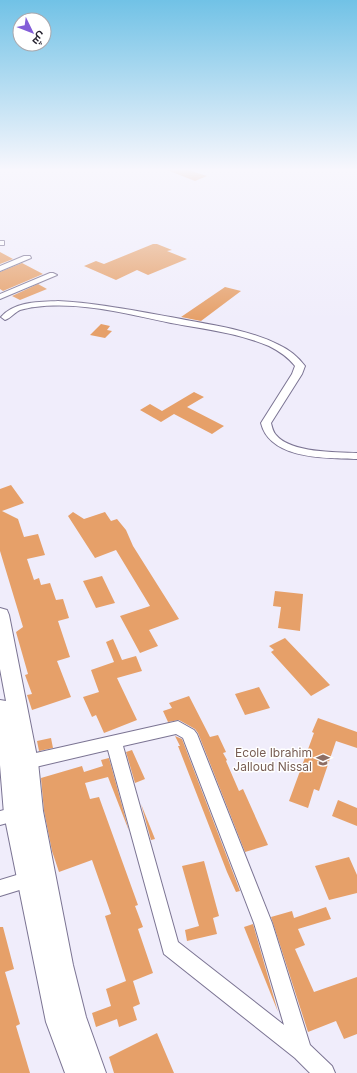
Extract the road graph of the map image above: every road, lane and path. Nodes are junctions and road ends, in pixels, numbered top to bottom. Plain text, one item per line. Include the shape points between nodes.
1 (27, 258) dead end
2 (0, 269) edge
3 (53, 274) dead end
4 (0, 297) edge
5 (2, 317) edge
6 (357, 456) edge
7 (0, 615) edge
8 (5, 702) edge
9 (114, 742) junction
10 (17, 772) edge
11 (16, 815) edge
12 (38, 877) junction
13 (0, 888) edge
14 (302, 1051) junction
15 (79, 1073) edge
16 (92, 1073) edge
17 (325, 1073) edge

1 - 2 street
3 - 4 street
5 - 6 street via 20,307 52,303 76,304 234,332 267,342 291,355 300,366 266,423 273,438 280,444 292,448 323,454
7 - 8 main road
8 - 10 main road
9 - 10 street
9 - 14 street via 170,948
9 - 14 street via 178,727 189,734 263,923
10 - 11 main road
11 - 12 main road
12 - 13 street
12 - 15 main road via 60,1022
12 - 16 main road via 72,1017
14 - 17 street

